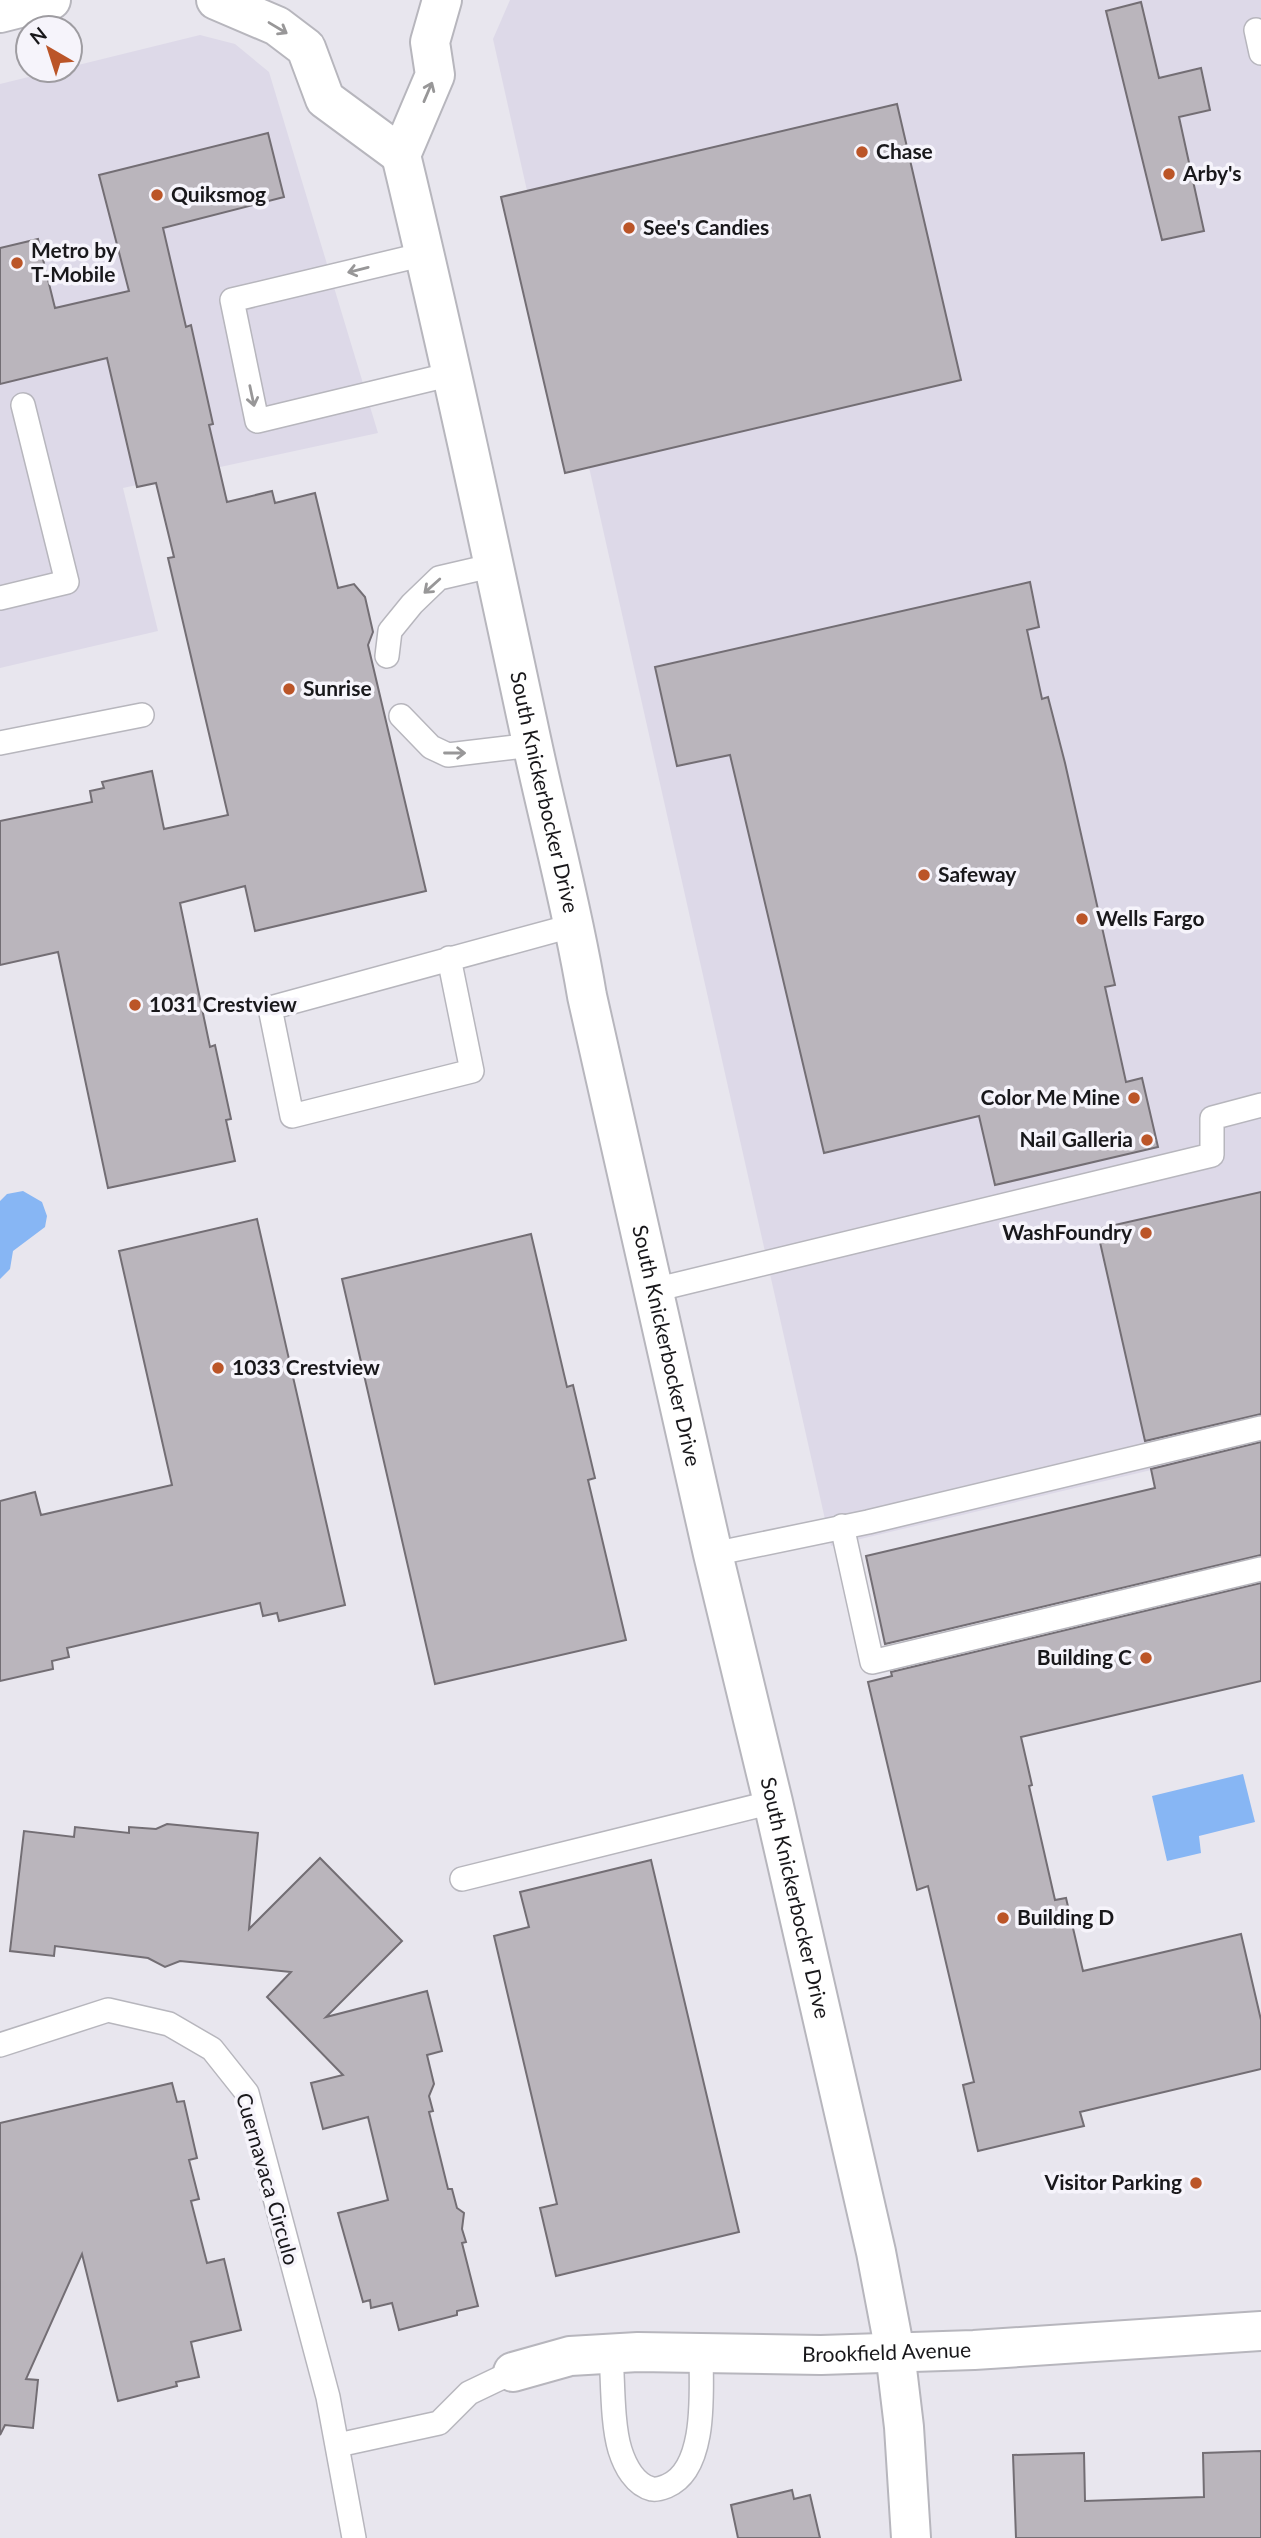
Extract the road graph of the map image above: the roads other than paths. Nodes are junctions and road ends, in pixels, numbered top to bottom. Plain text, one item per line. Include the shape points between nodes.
1 (50, 0) edge
2 (216, 0) edge
3 (442, 0) edge
4 (0, 13) edge
5 (1256, 30) dead end
6 (1261, 53) edge
7 (401, 155) junction
8 (425, 254) junction
9 (452, 374) junction
10 (23, 405) dead end
11 (495, 565) junction
12 (0, 598) edge
13 (387, 656) dead end
14 (142, 715) dead end
15 (401, 716) dead end
16 (0, 744) edge
17 (533, 744) junction
18 (575, 925) junction
19 (449, 958) junction
20 (1261, 1105) edge
21 (654, 1290) junction
22 (1261, 1428) edge
23 (842, 1526) junction
24 (713, 1555) junction
25 (1261, 1569) edge
26 (773, 1802) junction
27 (462, 1879) dead end
28 (0, 2045) edge
29 (1261, 2331) edge
30 (701, 2352) junction
31 (895, 2352) junction
32 (611, 2353) junction
33 (513, 2372) joint
34 (338, 2445) junction
35 (354, 2538) edge
36 (911, 2538) edge

1 - 4 street
2 -> 7 street via 277,26 306,48 326,99
7 -> 3 street via 435,75 430,42
5 - 6 lane
7 - 8 street, South Knickerbocker Drive
8 - 9 street, South Knickerbocker Drive
8 -> 9 lane via 232,300 257,421
9 - 11 street, South Knickerbocker Drive
10 - 12 lane via 67,582
11 -> 13 lane via 439,578 390,631
11 - 17 street, South Knickerbocker Drive
14 - 16 lane
15 -> 17 lane via 432,747 448,755
17 - 18 street, South Knickerbocker Drive
18 - 19 lane
18 - 21 street, South Knickerbocker Drive
19 - 19 lane via 270,1008 292,1116 472,1071
20 - 21 lane via 1212,1118 1212,1155
21 - 24 street, South Knickerbocker Drive
22 - 23 lane
23 - 24 lane
23 - 25 lane via 872,1662
24 - 26 street, South Knickerbocker Drive
26 - 27 lane
26 - 31 street, South Knickerbocker Drive
28 - 34 lane, Cuernavaca Circulo via 108,2010 169,2024 212,2049 247,2094
29 - 31 street, Brookfield Avenue
30 - 31 street, Brookfield Avenue
30 - 32 street, Brookfield Avenue
30 - 32 lane via 701,2419 692,2462 674,2483 656,2490 636,2480 620,2449
31 - 36 street, South Knickerbocker Drive
32 - 33 street, Brookfield Avenue via 570,2356
33 - 34 lane via 469,2393 439,2423
34 - 35 lane, Cuernavaca Circulo

